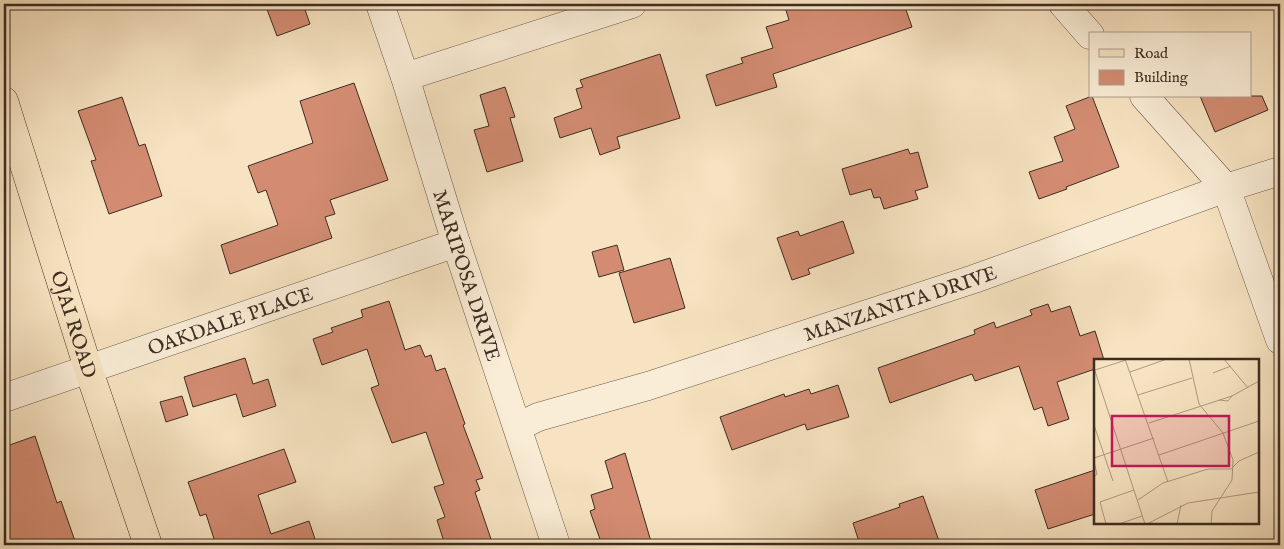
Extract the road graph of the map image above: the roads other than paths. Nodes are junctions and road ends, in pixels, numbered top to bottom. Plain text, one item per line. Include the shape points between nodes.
1 (380, 4) edge
2 (632, 4) edge
3 (1063, 4) edge
4 (1089, 34) edge
5 (405, 77) junction
6 (1146, 98) edge
7 (4, 101) edge
8 (1280, 170) edge
9 (1226, 188) junction
10 (456, 243) junction
11 (1280, 340) edge
12 (88, 368) junction
13 (4, 398) edge
14 (518, 427) junction
15 (148, 545) edge
16 (556, 545) edge

1 - 5 street, MARIPOSA DRIVE
2 - 5 street
3 - 4 street
5 - 10 street, MARIPOSA DRIVE
6 - 9 street
7 - 12 main road, OJAI ROAD
8 - 9 street, MANZANITA DRIVE
9 - 11 street
9 - 14 street, MANZANITA DRIVE via 974,279 648,386 538,417
10 - 12 street, OAKDALE PLACE
10 - 14 street, MARIPOSA DRIVE
12 - 13 street, OAKDALE PLACE
12 - 15 main road, OJAI ROAD
14 - 16 street, MARIPOSA DRIVE

